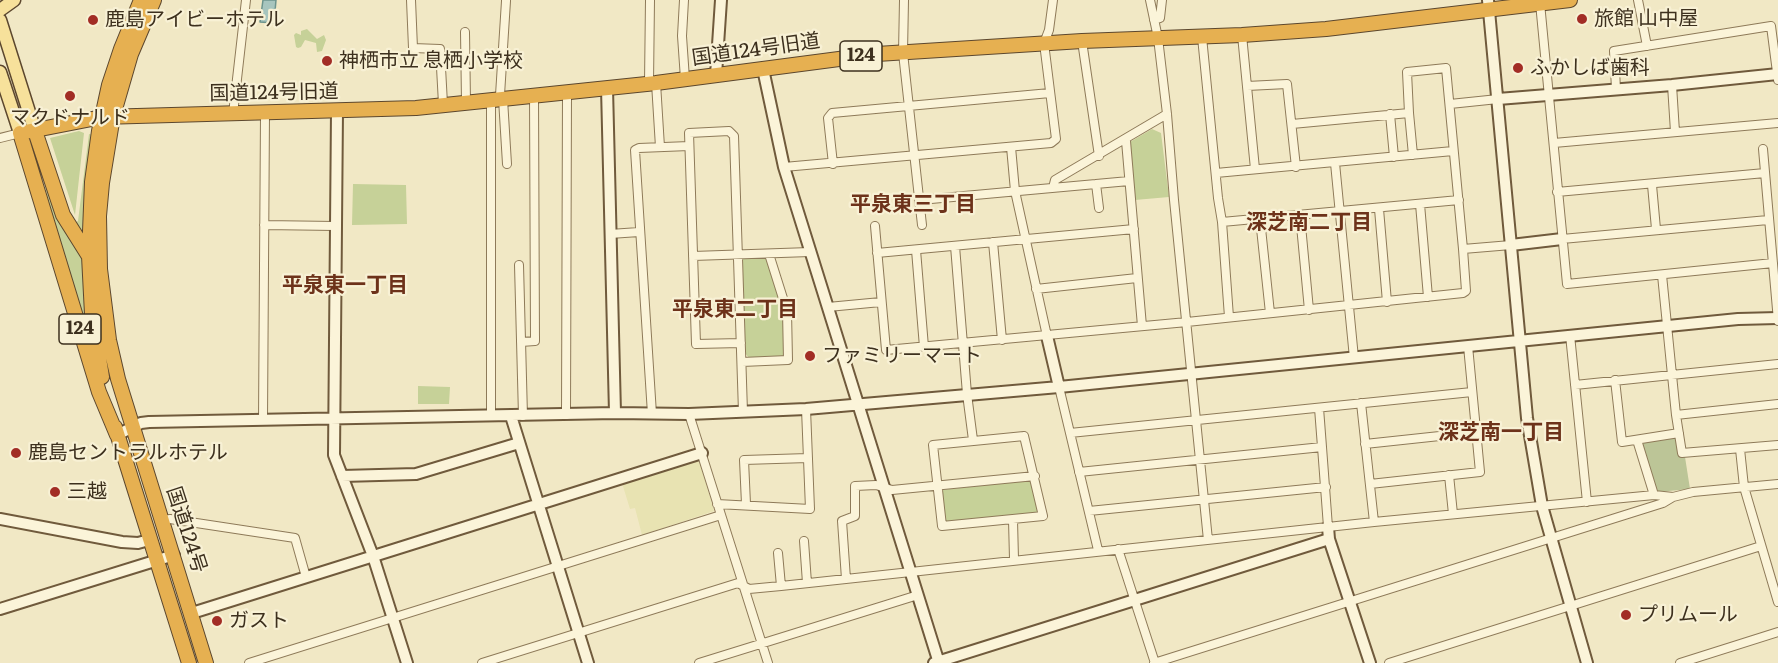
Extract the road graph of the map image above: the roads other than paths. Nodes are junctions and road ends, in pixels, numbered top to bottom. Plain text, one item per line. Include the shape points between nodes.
1 (14, 0) edge
2 (141, 0) edge
3 (154, 0) edge
4 (246, 0) edge
5 (411, 0) edge
6 (650, 0) edge
7 (684, 0) edge
8 (721, 0) edge
9 (904, 0) edge
10 (1053, 0) edge
11 (1150, 0) edge
12 (1162, 0) edge
13 (1570, 0) edge
14 (1638, 0) edge
15 (506, 1) edge
16 (1540, 3) junction
17 (1489, 5) edge
18 (0, 10) edge
19 (0, 20) edge
20 (1154, 20) junction
21 (465, 32) dead end
22 (1242, 35) junction
23 (1202, 37) junction
24 (1158, 38) junction
25 (1082, 41) junction
26 (1044, 43) junction
27 (1647, 46) junction
28 (903, 53) junction
29 (763, 69) junction
30 (0, 72) edge
31 (716, 75) junction
32 (1778, 76) edge
33 (685, 79) junction
34 (653, 83) junction
35 (1672, 85) junction
36 (1247, 86) junction
37 (607, 88) junction
38 (1616, 89) junction
39 (567, 92) junction
40 (1050, 93) junction
41 (534, 95) junction
42 (1549, 95) junction
43 (497, 99) junction
44 (1498, 99) junction
45 (466, 102) junction
46 (443, 104) junction
47 (1450, 104) junction
48 (909, 106) junction
49 (337, 111) junction
50 (265, 113) junction
51 (1409, 113) junction
52 (233, 114) junction
53 (1167, 114) junction
54 (1390, 114) junction
55 (107, 117) junction
56 (1778, 123) edge
57 (1292, 124) junction
58 (35, 131) junction
59 (1675, 132) junction
60 (20, 133) junction
61 (0, 138) edge
62 (1126, 141) junction
63 (1554, 143) junction
64 (689, 146) junction
65 (660, 147) junction
66 (1011, 147) junction
67 (1763, 149) dead end
68 (1453, 151) junction
69 (914, 155) junction
70 (1099, 156) junction
71 (1413, 156) junction
72 (1395, 157) junction
73 (1335, 163) junction
74 (507, 164) dead end
75 (833, 164) junction
76 (784, 167) junction
77 (1296, 167) junction
78 (1255, 169) junction
79 (1216, 173) junction
80 (1765, 173) junction
81 (1129, 181) junction
82 (1096, 184) junction
83 (1652, 185) junction
84 (1053, 188) junction
85 (1015, 191) junction
86 (1557, 192) junction
87 (920, 200) junction
88 (1459, 200) junction
89 (1420, 204) junction
90 (1098, 208) dead end
91 (1379, 208) junction
92 (1340, 212) junction
93 (1300, 215) junction
94 (1260, 219) junction
95 (1768, 220) junction
96 (1222, 222) junction
97 (264, 225) junction
98 (922, 225) dead end
99 (335, 226) junction
100 (875, 226) dead end
101 (1134, 229) junction
102 (1656, 229) junction
103 (639, 232) junction
104 (610, 234) junction
105 (1562, 239) junction
106 (1025, 240) junction
107 (993, 242) junction
108 (1511, 245) junction
109 (955, 246) junction
110 (1463, 249) junction
111 (916, 250) junction
112 (810, 252) junction
113 (877, 253) junction
114 (739, 254) junction
115 (769, 254) junction
116 (89, 256) junction
117 (693, 256) junction
118 (1773, 263) junction
119 (519, 265) dead end
120 (100, 269) junction
121 (1662, 275) junction
122 (1137, 278) junction
123 (1036, 289) junction
124 (1428, 297) junction
125 (881, 302) junction
126 (1388, 302) junction
127 (1349, 306) junction
128 (828, 308) junction
129 (1309, 310) junction
130 (1270, 313) junction
131 (1229, 317) junction
132 (1778, 319) edge
133 (1186, 322) junction
134 (1142, 326) junction
135 (1666, 326) junction
136 (1570, 335) junction
137 (1047, 336) junction
138 (1002, 340) junction
139 (1520, 341) junction
140 (521, 342) junction
141 (741, 343) junction
142 (962, 343) junction
143 (1468, 346) junction
144 (924, 347) junction
145 (1354, 358) junction
146 (742, 362) junction
147 (1778, 364) edge
148 (1191, 373) junction
149 (1672, 375) junction
150 (1615, 380) junction
151 (1575, 385) junction
152 (1059, 387) junction
153 (1472, 392) junction
154 (967, 394) junction
155 (1361, 403) junction
156 (859, 404) junction
157 (1778, 404) edge
158 (1319, 408) junction
159 (806, 409) junction
160 (743, 412) junction
161 (615, 413) junction
162 (652, 414) junction
163 (689, 414) junction
164 (566, 415) junction
165 (1676, 415) junction
166 (491, 416) junction
167 (511, 416) junction
168 (523, 416) junction
169 (334, 419) junction
170 (263, 420) junction
171 (1195, 420) junction
172 (133, 427) junction
173 (1477, 432) junction
174 (1070, 433) junction
175 (1679, 434) junction
176 (117, 435) junction
177 (973, 440) junction
178 (1637, 440) junction
179 (519, 443) junction
180 (1365, 444) junction
181 (1778, 445) edge
182 (1322, 447) junction
183 (1740, 449) junction
184 (702, 453) junction
185 (808, 458) junction
186 (1200, 460) junction
187 (1079, 472) junction
188 (1449, 475) junction
189 (342, 476) junction
190 (1035, 476) junction
191 (1370, 484) junction
192 (1778, 484) edge
193 (936, 486) junction
194 (1326, 487) junction
195 (1744, 487) junction
196 (885, 489) junction
197 (1654, 495) junction
198 (1673, 497) junction
199 (1204, 500) junction
200 (1587, 502) junction
201 (538, 503) junction
202 (717, 504) junction
203 (746, 504) junction
204 (1542, 506) junction
205 (1089, 511) junction
206 (1453, 514) junction
207 (721, 515) junction
208 (0, 519) edge
209 (163, 520) junction
210 (1013, 520) junction
211 (1374, 522) junction
212 (1328, 527) junction
213 (1551, 538) junction
214 (1329, 539) junction
215 (149, 540) junction
216 (1208, 540) junction
217 (804, 541) dead end
218 (1761, 546) junction
219 (1118, 549) junction
220 (1098, 550) junction
221 (778, 553) dead end
222 (174, 555) junction
223 (374, 556) junction
224 (156, 560) junction
225 (1014, 560) junction
226 (557, 566) junction
227 (1778, 569) edge
228 (911, 572) junction
229 (1769, 572) junction
230 (306, 577) junction
231 (846, 579) junction
232 (807, 583) junction
233 (744, 586) junction
234 (781, 586) junction
235 (918, 595) junction
236 (1134, 600) junction
237 (1350, 602) junction
238 (1778, 602) edge
239 (1570, 605) junction
240 (0, 609) edge
241 (192, 613) junction
242 (393, 618) junction
243 (578, 632) junction
244 (1778, 632) edge
245 (761, 643) junction
246 (185, 662) edge
247 (206, 663) edge
248 (249, 663) edge
249 (407, 663) edge
250 (482, 663) edge
251 (588, 663) edge
252 (699, 663) edge
253 (768, 663) edge
254 (937, 663) edge
255 (1154, 663) edge
256 (1370, 663) edge
257 (1389, 663) edge
258 (1587, 663) edge
259 (1680, 663) edge

1 - 18 main road
2 - 55 highway, 国道124号 / 124 via 115,66
3 - 55 highway, 国道124号 / 124
4 - 52 street
5 - 46 street via 413,48 440,49
6 - 34 street
7 - 33 street
8 - 31 street
9 - 28 street
10 - 26 street
11 - 20 street
12 - 20 street via 1160,18
13 - 16 highway, 国道124号旧道 / 124
14 - 27 street
15 - 43 street
16 - 17 highway, 国道124号旧道 / 124
16 - 42 street
17 - 22 highway, 国道124号旧道 / 124 via 1326,29
17 - 44 street
19 - 58 main road
20 - 24 street
21 - 45 street
22 - 23 highway, 国道124号旧道 / 124
22 - 36 street
23 - 24 highway, 国道124号旧道 / 124
23 - 79 street
24 - 25 highway, 国道124号旧道 / 124
24 - 53 street
25 - 26 highway, 国道124号旧道 / 124
25 - 70 street
26 - 28 highway, 国道124号旧道 / 124
26 - 40 street
27 - 32 street via 1771,26
27 - 38 street via 1614,51
28 - 29 highway, 国道124号旧道 / 124
28 - 48 street
29 - 31 highway, 国道124号旧道 / 124
29 - 76 street
30 - 60 main road
31 - 33 highway, 国道124号旧道 / 124
32 - 35 street
33 - 34 highway, 国道124号旧道 / 124
34 - 37 highway, 国道124号旧道 / 124
34 - 65 street
35 - 38 street
35 - 59 street
36 - 57 street via 1287,84
36 - 78 street
37 - 39 highway, 国道124号旧道 / 124
37 - 104 street
38 - 42 street
39 - 41 highway, 国道124号旧道 / 124
39 - 164 street
40 - 48 street
40 - 66 street via 1056,139 1051,143
41 - 43 highway, 国道124号旧道 / 124
41 - 140 street via 535,341
42 - 44 street
42 - 63 street
43 - 45 highway, 国道124号旧道 / 124
43 - 74 street
43 - 166 street
44 - 47 street
44 - 108 street
45 - 46 highway, 国道124号旧道 / 124
46 - 49 highway, 国道124号旧道 / 124
47 - 51 street via 1446,68 1407,72
47 - 68 street
48 - 69 street
48 - 75 street via 832,113 828,118
49 - 50 highway, 国道124号旧道 / 124
49 - 99 street
50 - 52 highway, 国道124号旧道 / 124
50 - 97 street
51 - 54 street
51 - 71 street
52 - 55 highway, 国道124号旧道 / 124
53 - 62 street
53 - 133 street
54 - 57 street
54 - 72 street
55 - 58 highway, 国道124号旧道 / 124
55 - 116 highway, 国道124号 / 124 via 92,182
55 - 120 highway, 国道124号 / 124 via 99,216
56 - 59 street
57 - 77 street
58 - 60 highway, 国道124号旧道 / 124
58 - 116 highway, 国道124号 / 124 via 63,215
59 - 63 street
60 - 61 street
60 - 176 highway, 国道124号 / 124 via 99,392
62 - 70 street
62 - 81 street
63 - 86 street
64 - 65 street
64 - 114 street via 689,133 729,131 734,136
64 - 117 street
65 - 103 street via 635,150
66 - 69 street
66 - 85 street
67 - 80 street
68 - 71 street
68 - 88 street
69 - 75 street
69 - 87 street
70 - 84 street via 1055,180
71 - 72 street
72 - 73 street
73 - 77 street
73 - 92 street
75 - 76 street
76 - 112 street
77 - 78 street
78 - 79 street
79 - 96 street
80 - 83 street
80 - 95 street
81 - 82 street
81 - 101 street
82 - 84 street
82 - 90 street
83 - 86 street
83 - 102 street
84 - 85 street
85 - 87 street
85 - 106 street
86 - 105 street
87 - 98 street
88 - 89 street
88 - 110 street
89 - 91 street
89 - 124 street
91 - 92 street
91 - 126 street
92 - 93 street
92 - 127 street
93 - 94 street
93 - 129 street
94 - 96 street
94 - 130 street
95 - 102 street
95 - 118 street
96 - 131 street
97 - 99 street
97 - 170 street
99 - 169 street
100 - 113 street
101 - 106 street
101 - 122 street
102 - 105 street
103 - 104 street
103 - 162 street
104 - 161 street
105 - 108 street
105 - 121 street via 1567,284
106 - 107 street
106 - 123 street
107 - 109 street
107 - 138 street
108 - 110 street
108 - 139 street
109 - 111 street
109 - 142 street
110 - 124 street via 1466,291
111 - 113 street
111 - 144 street
112 - 115 street
112 - 128 street
113 - 125 street
114 - 115 street
114 - 117 street
114 - 141 street
115 - 146 street via 788,310 788,360
116 - 120 highway, 国道124号 / 124
116 - 176 highway, 国道124号 / 124 via 96,345
117 - 141 street via 696,344
118 - 121 street
118 - 132 street
119 - 140 street
120 - 172 highway, 国道124号 / 124 via 109,340
121 - 135 street
122 - 123 street
122 - 134 street
123 - 137 street
124 - 126 street
125 - 128 street
125 - 144 street via 886,350
126 - 127 street
127 - 129 street
127 - 145 street
128 - 156 street
129 - 130 street
130 - 131 street
131 - 133 street
132 - 135 street
133 - 134 street
133 - 148 street
134 - 137 street
135 - 136 street
135 - 149 street
136 - 139 street
136 - 151 street
137 - 138 street
137 - 152 street
138 - 142 street
139 - 143 street
139 - 204 street via 1527,418
140 - 168 street
141 - 146 street
142 - 144 street
142 - 154 street
143 - 145 street
143 - 153 street
145 - 148 street
146 - 160 street
147 - 149 street
148 - 152 street
148 - 171 street
149 - 150 street
149 - 165 street
150 - 151 street
150 - 178 street via 1622,442
151 - 200 street
152 - 154 street
152 - 174 street
153 - 155 street
153 - 173 street
154 - 156 street
154 - 177 street
155 - 158 street
155 - 180 street
156 - 159 street
156 - 196 street
157 - 165 street
158 - 171 street
158 - 182 street
159 - 160 street
159 - 185 street
160 - 163 street
161 - 162 street
161 - 164 street
162 - 163 street
163 - 184 street
164 - 168 street
165 - 175 street
166 - 167 street
166 - 169 street
167 - 168 street
167 - 179 street
169 - 170 street
169 - 189 street via 333,455
170 - 172 street via 149,422
171 - 174 street
171 - 186 street
172 - 176 street
172 - 209 highway, 国道124号 / 124
173 - 180 street
173 - 188 street via 1480,472
174 - 187 street
175 - 178 street
175 - 183 street via 1682,453
176 - 215 highway, 国道124号 / 124
177 - 190 street via 1024,436
177 - 193 street via 933,445
178 - 197 street
179 - 189 street via 416,474
179 - 201 street
180 - 191 street
181 - 183 street
182 - 186 street
182 - 194 street
183 - 195 street
184 - 201 street
184 - 202 street
185 - 203 street via 744,460
185 - 203 street via 810,509
186 - 187 street
186 - 199 street
187 - 205 street
188 - 191 street
188 - 206 street
189 - 223 street
190 - 193 street
190 - 210 street via 1043,516
191 - 211 street
192 - 195 street
193 - 196 street
193 - 210 street via 942,526
194 - 199 street
194 - 212 street
195 - 198 street
195 - 218 street
196 - 228 street
196 - 231 street via 876,485 855,486 855,516 842,521
197 - 198 street
197 - 200 street
198 - 213 street
199 - 205 street
199 - 216 street
200 - 204 street
201 - 223 street
201 - 226 street
202 - 203 street
202 - 207 street
204 - 206 street
204 - 213 street
205 - 220 street
206 - 211 street
207 - 226 street
207 - 233 street
208 - 215 street via 122,542
209 - 222 highway, 国道124号 / 124
209 - 230 street via 294,538
210 - 225 street
211 - 212 street
212 - 214 street
212 - 216 street
213 - 237 street
213 - 239 street
214 - 236 street
214 - 237 street
215 - 224 highway, 国道124号 / 124
216 - 219 street
217 - 232 street
218 - 229 street
218 - 239 street
219 - 220 street
219 - 236 street
220 - 225 street
221 - 234 street
222 - 224 street
222 - 241 highway, 国道124号 / 124
223 - 230 street
223 - 242 street
224 - 240 street
224 - 246 highway, 国道124号 / 124
225 - 228 street
226 - 242 street
226 - 243 street
227 - 229 street
228 - 231 street
228 - 235 street
229 - 238 street
230 - 241 street
231 - 232 street
232 - 234 street
233 - 234 street
233 - 243 street via 738,583
233 - 245 street
235 - 245 street
235 - 254 street
236 - 254 street
236 - 255 street
237 - 255 street
237 - 256 street
239 - 257 street
239 - 258 street
241 - 247 highway, 国道124号 / 124
242 - 248 street
242 - 249 street
243 - 250 street
243 - 251 street
244 - 259 street
245 - 252 street
245 - 253 street

